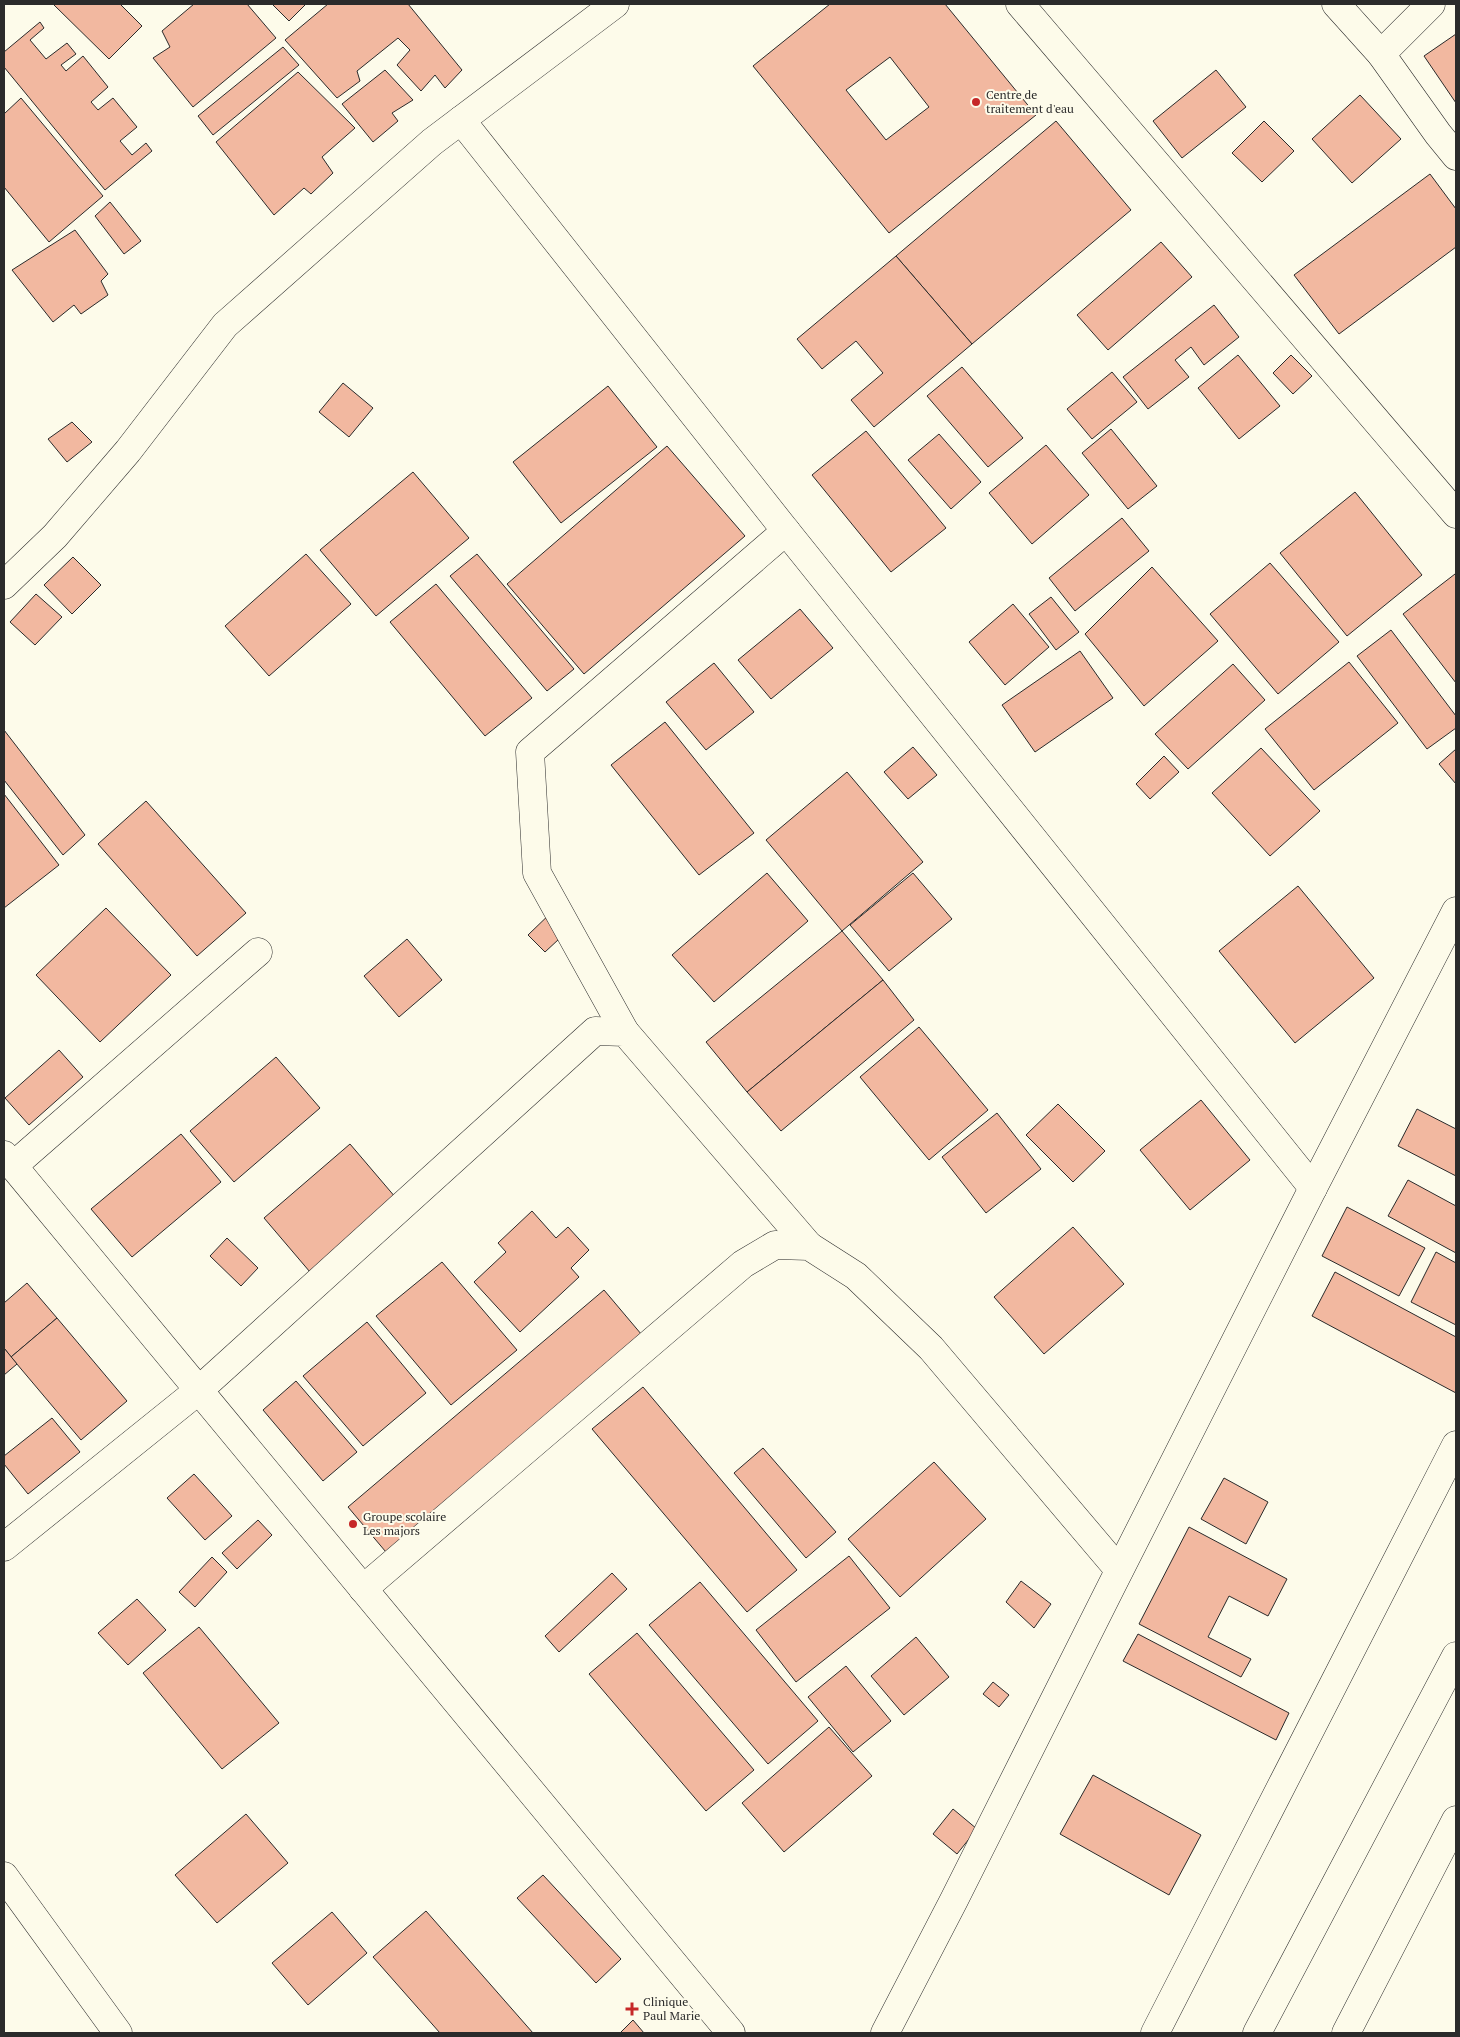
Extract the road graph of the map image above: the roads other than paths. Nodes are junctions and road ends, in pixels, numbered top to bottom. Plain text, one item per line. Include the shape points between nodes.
1 (615, 4) edge
2 (1020, 4) edge
3 (1336, 4) edge
4 (1431, 4) edge
5 (1381, 54) junction
6 (462, 120) junction
7 (1456, 156) edge
8 (1456, 514) edge
9 (786, 531) junction
10 (4, 585) edge
11 (1456, 910) edge
12 (258, 952) dead end
13 (625, 1032) junction
14 (8, 1160) edge
15 (1313, 1188) junction
16 (809, 1246) junction
17 (199, 1390) junction
18 (1456, 1444) edge
19 (4, 1547) edge
20 (1119, 1570) junction
21 (363, 1589) junction
22 (1456, 1656) edge
23 (1456, 1820) edge
24 (4, 1876) edge
25 (118, 2033) edge
26 (731, 2033) edge
27 (885, 2033) edge
28 (1155, 2033) edge
29 (1257, 2033) edge
30 (1346, 2033) edge

1 - 6 street
2 - 8 street
3 - 5 street
4 - 5 street
5 - 7 street
6 - 9 street
6 - 10 street via 432,142 225,325 128,451 55,536
9 - 13 street via 530,752 537,874
9 - 15 street
11 - 15 street
12 - 14 street
13 - 16 street
13 - 17 street via 594,1031
14 - 17 street
15 - 20 street
16 - 20 street via 856,1276 931,1348
16 - 21 street via 775,1245 743,1264
17 - 19 street
17 - 21 street
18 - 28 street
20 - 27 street
21 - 26 street
22 - 29 street
23 - 30 street
24 - 25 street

